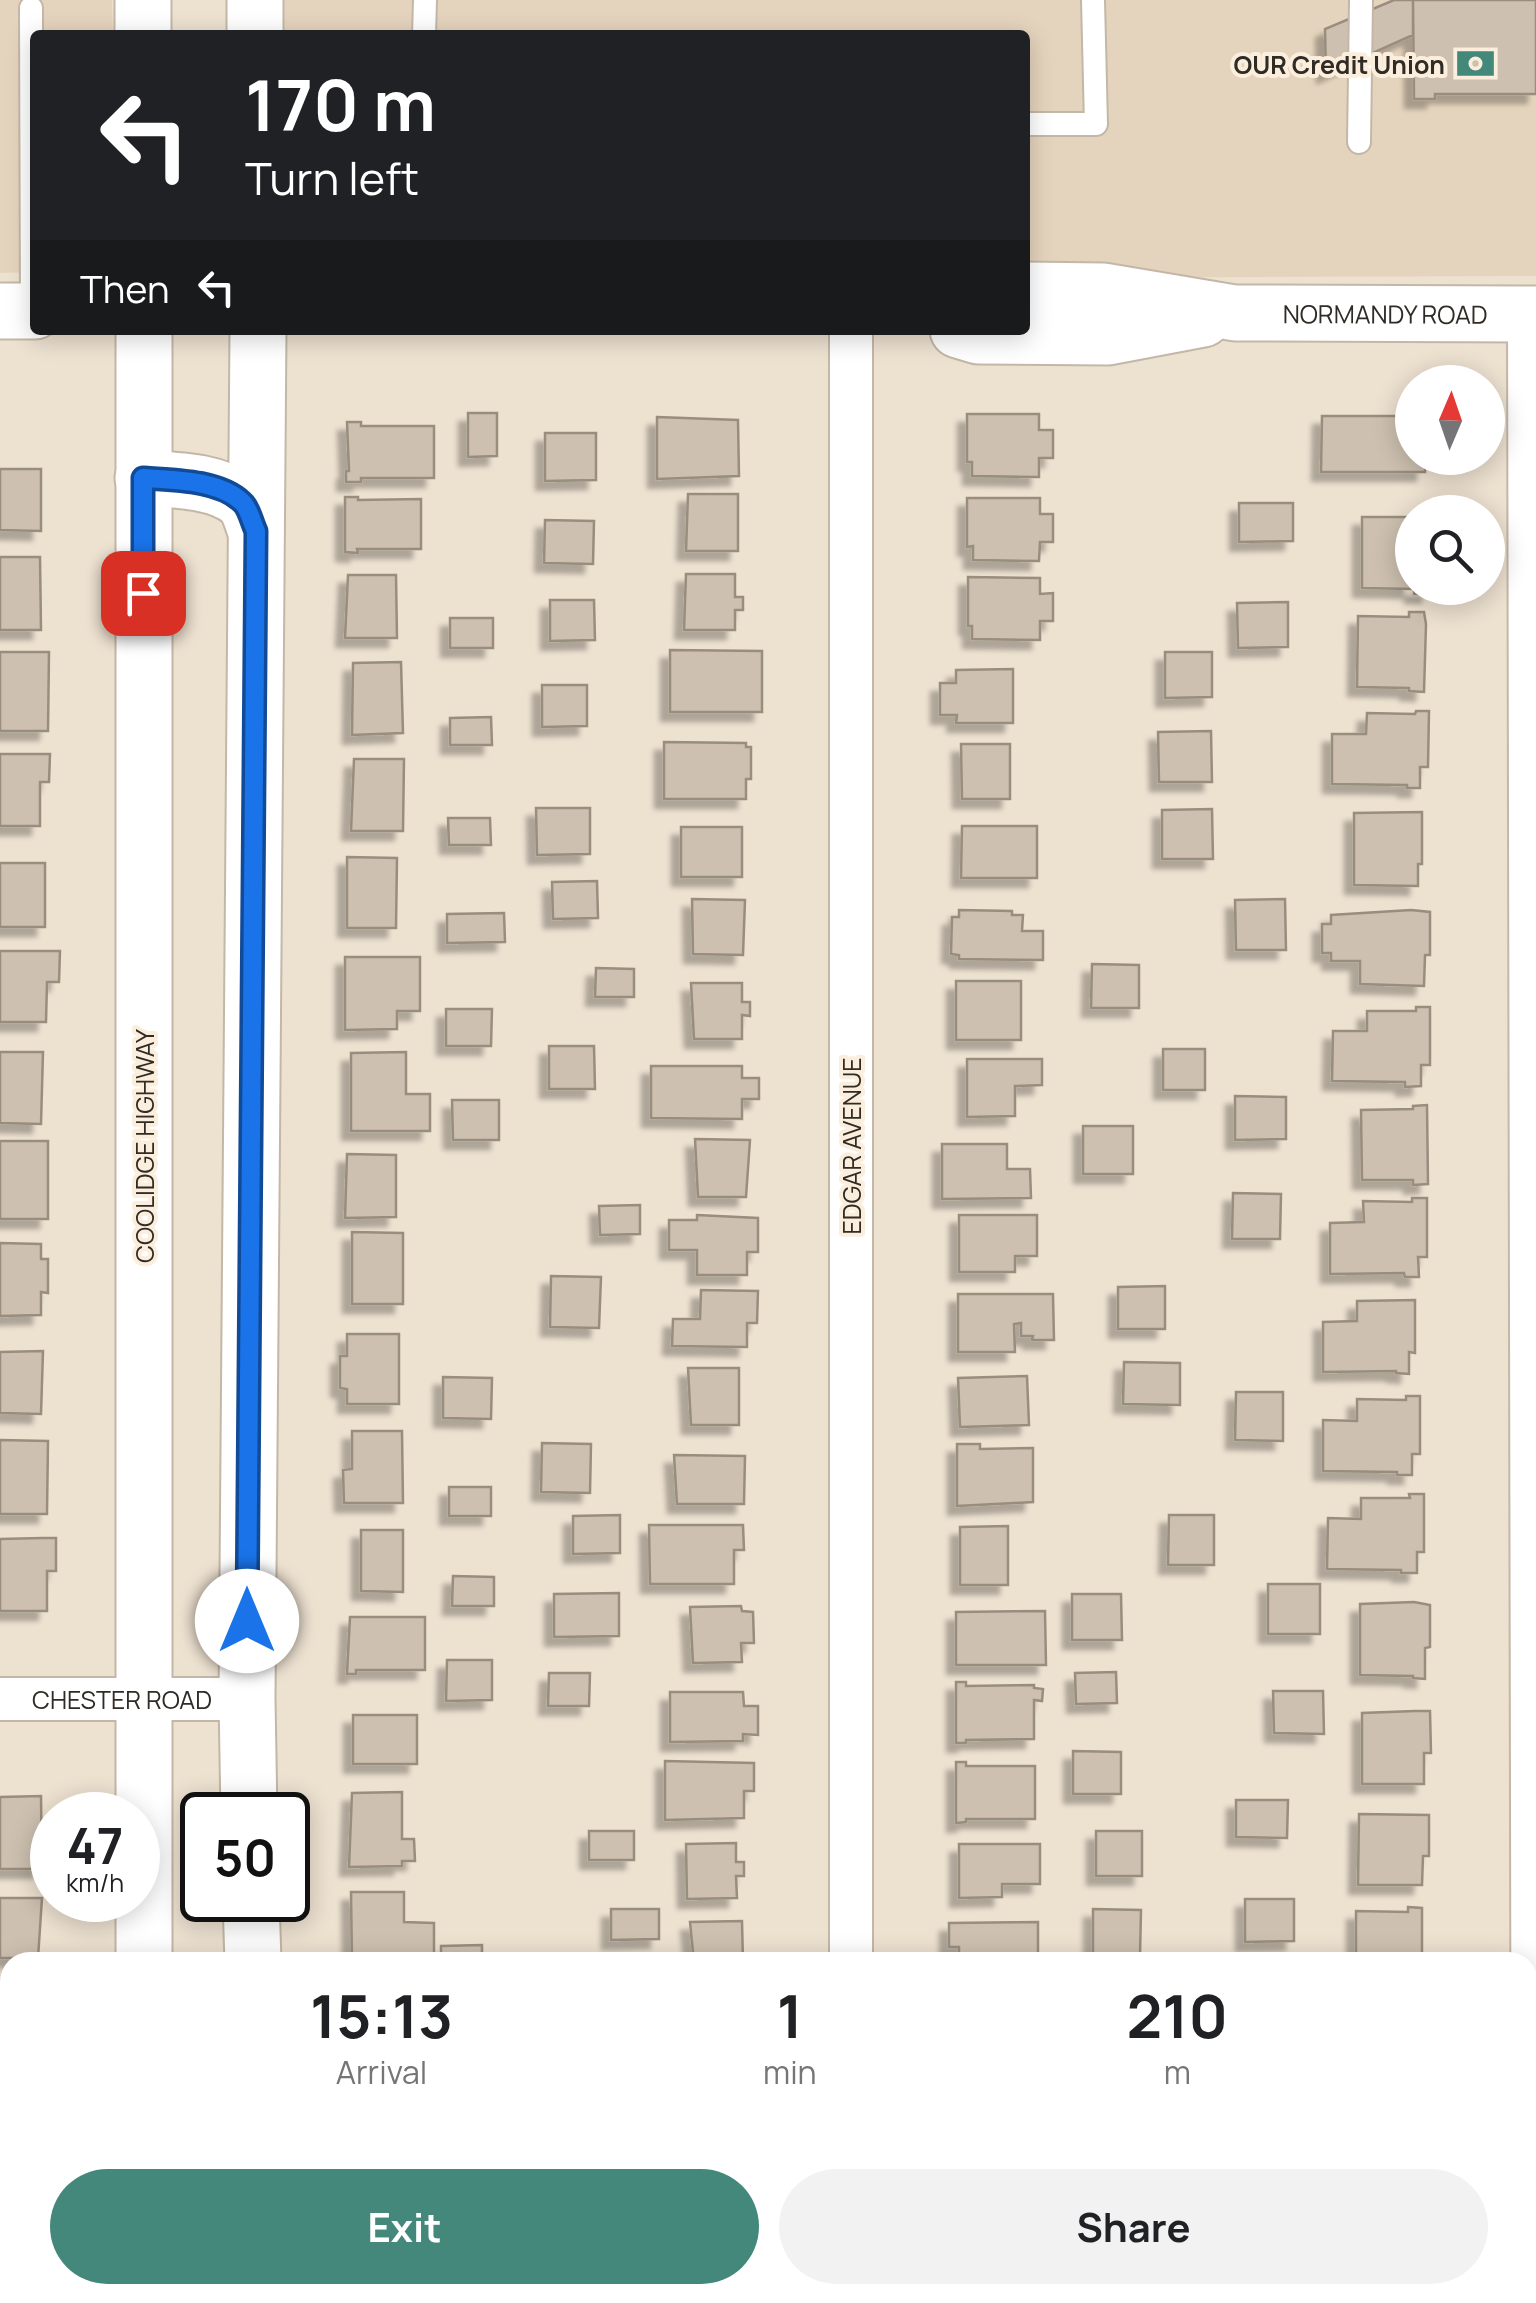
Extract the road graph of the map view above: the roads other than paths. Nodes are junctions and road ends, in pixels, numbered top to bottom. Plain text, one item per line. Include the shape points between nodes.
1 (142, 0) edge
2 (255, 0) edge
3 (424, 0) edge
4 (1093, 0) edge
5 (1361, 0) edge
6 (31, 8) dead end
7 (30, 30) edge
8 (143, 30) edge
9 (255, 30) edge
10 (424, 30) edge
11 (30, 42) edge
12 (1030, 124) edge
13 (1360, 142) dead end
14 (1030, 290) edge
15 (22, 311) edge
16 (1235, 313) junction
17 (1533, 314) edge
18 (144, 335) edge
19 (258, 335) edge
20 (851, 335) edge
21 (975, 335) edge
22 (143, 478) junction
23 (256, 531) junction
24 (0, 1699) edge
25 (144, 1699) junction
26 (247, 1699) junction
27 (249, 1792) edge
28 (252, 1922) edge
29 (144, 1952) edge
30 (253, 1952) edge
31 (851, 1952) edge
32 (1533, 1952) edge

1 - 8 main road
2 - 9 main road
3 - 10 lane
4 - 12 lane via 1096,124
5 - 13 lane
6 - 7 lane
11 - 15 lane
14 - 16 main road, NORMANDY ROAD via 1104,291
16 - 17 main road, NORMANDY ROAD
16 - 21 main road, NORMANDY ROAD via 1108,338
17 - 32 street
18 - 22 main road, COOLIDGE HIGHWAY
19 - 23 main road
20 - 31 street, EDGAR AVENUE
22 - 23 main road via 221,490 244,503
22 - 25 main road, COOLIDGE HIGHWAY
23 - 26 main road
24 - 25 street, CHESTER ROAD
25 - 26 street, CHESTER ROAD
25 - 29 main road, COOLIDGE HIGHWAY
26 - 27 main road
28 - 30 main road

